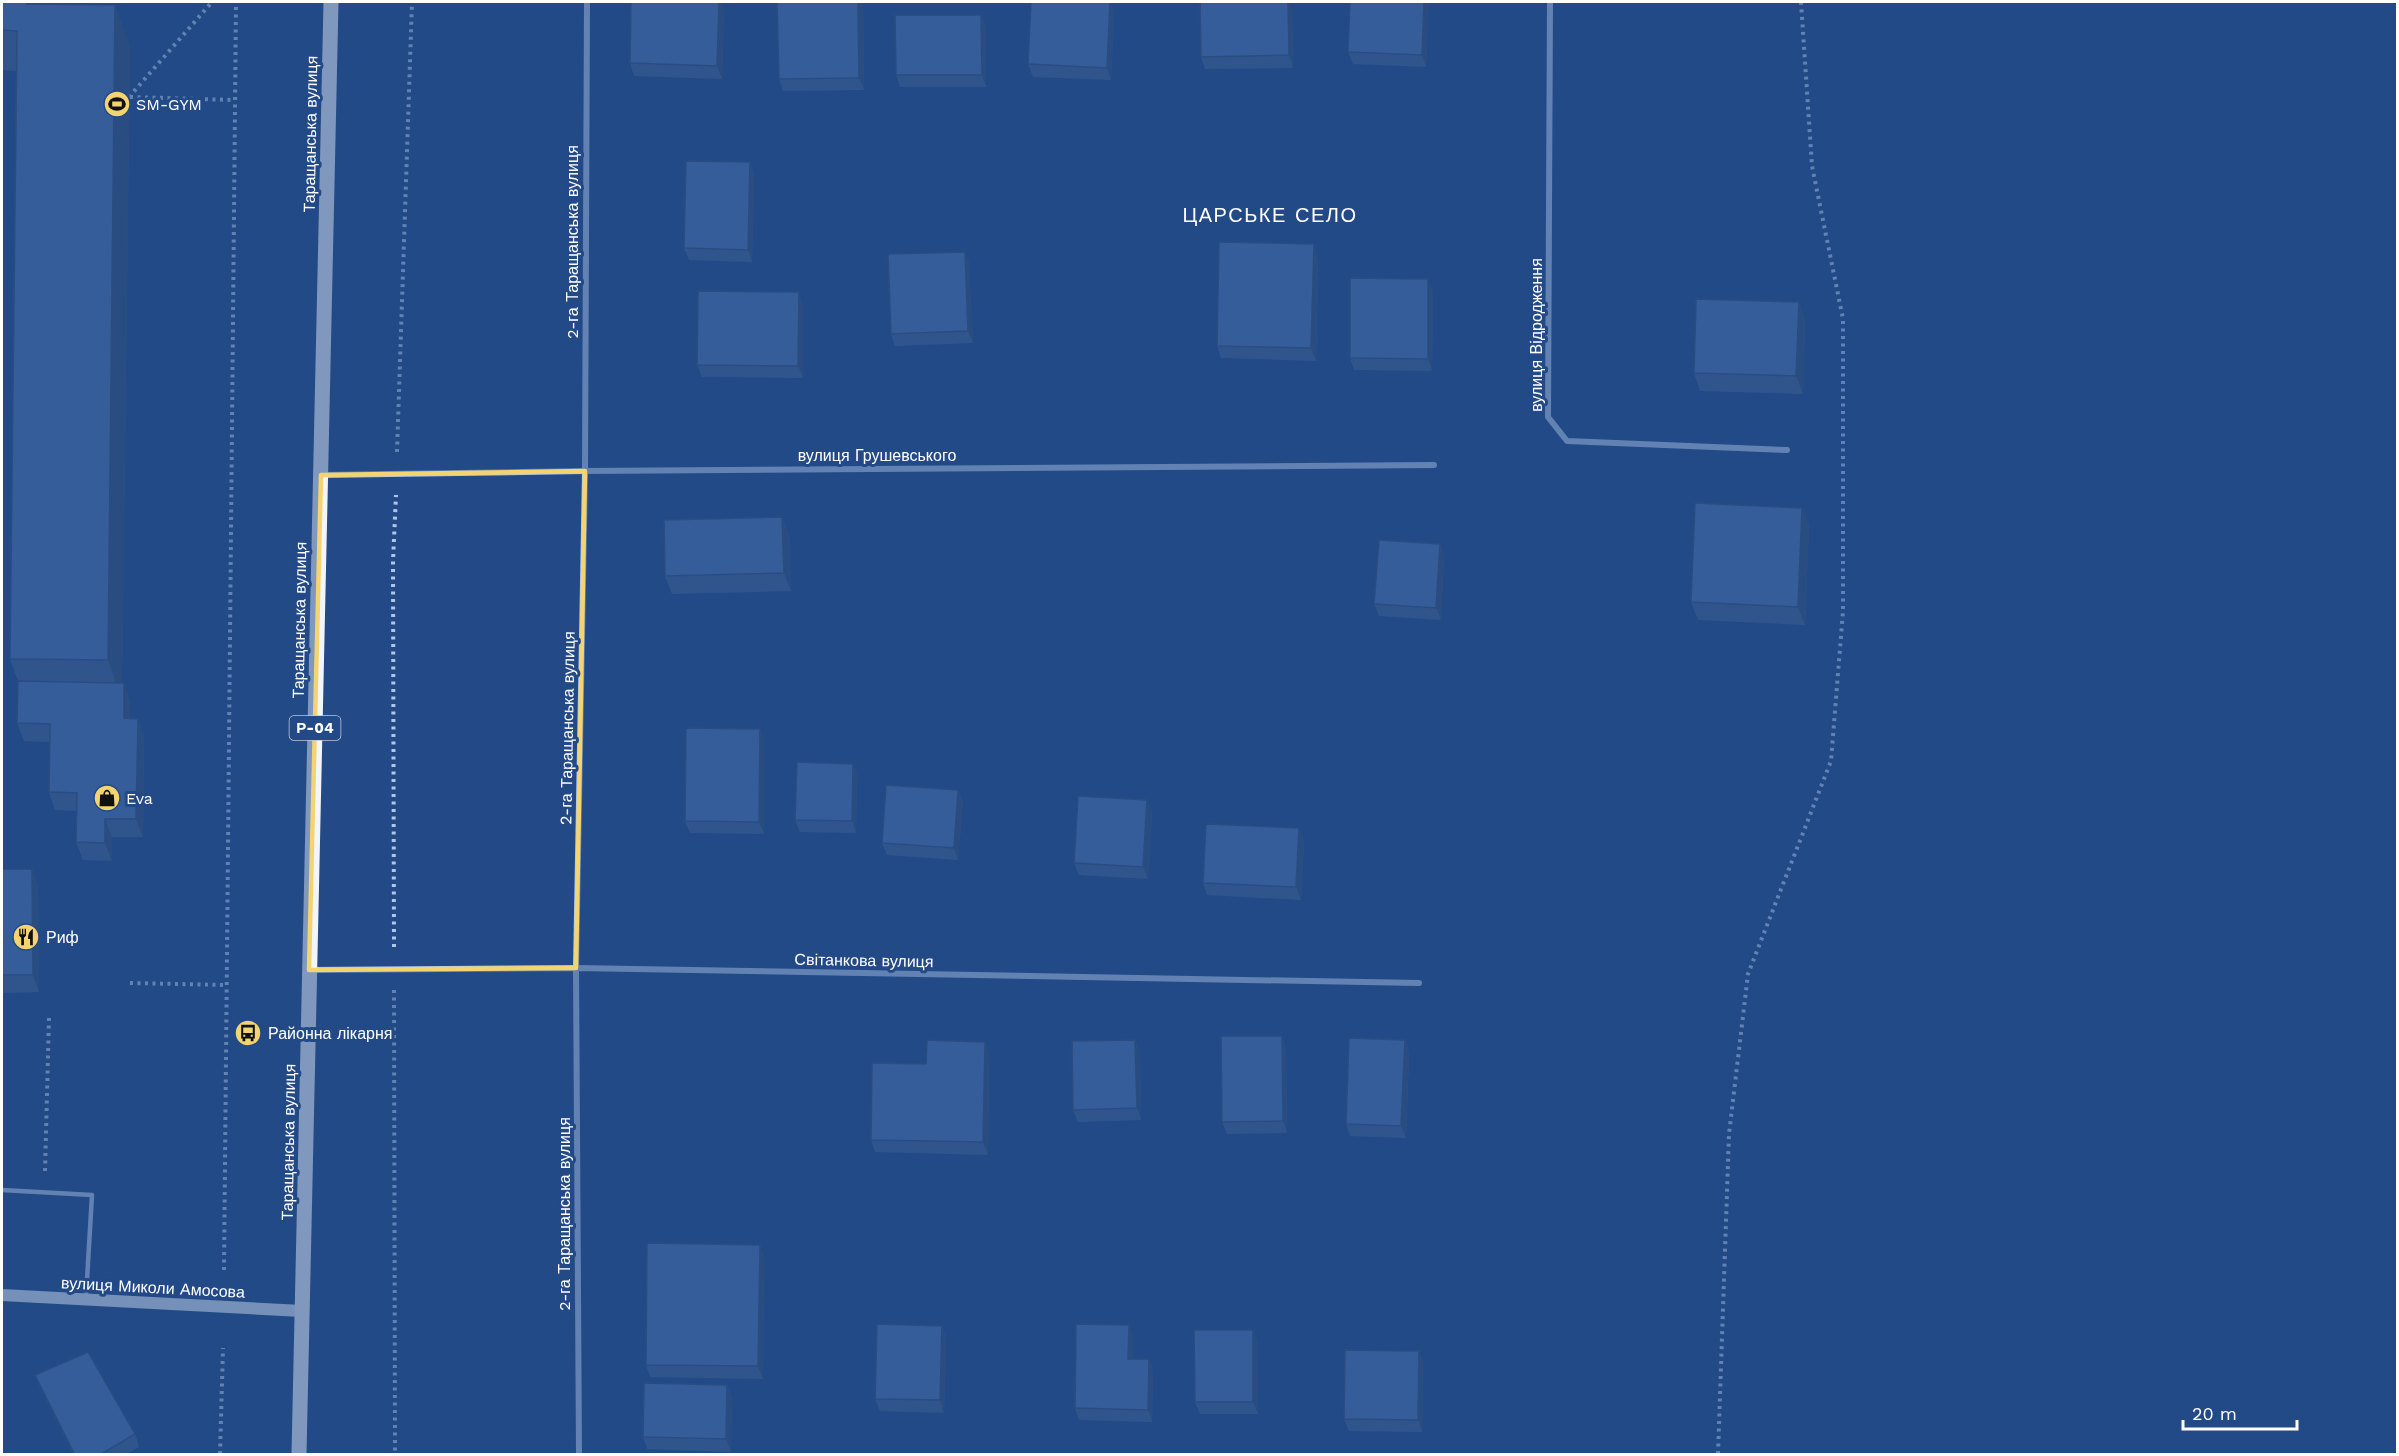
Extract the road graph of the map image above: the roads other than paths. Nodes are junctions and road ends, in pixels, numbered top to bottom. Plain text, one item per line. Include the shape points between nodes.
1 (331, 2) edge
2 (587, 2) edge
3 (1550, 2) edge
4 (1787, 450) dead end
5 (1434, 465) dead end
6 (585, 471) junction
7 (321, 476) junction
8 (576, 968) junction
9 (309, 970) junction
10 (1419, 983) dead end
11 (2, 1190) edge
12 (2, 1295) edge
13 (86, 1300) junction
14 (302, 1311) junction
15 (299, 1455) edge
16 (579, 1455) edge

1 - 7 main road, Таращанська вулиця / Р-04
2 - 6 street, 2-га Таращанська вулиця
3 - 4 street, вулиця Відродження via 1548,417 1567,441
5 - 6 street, вулиця Грушевського
6 - 7 street, вулиця Грушевського
6 - 8 street, 2-га Таращанська вулиця
7 - 9 main road, Таращанська вулиця / Р-04
8 - 9 street, Світанкова вулиця
8 - 10 street, Світанкова вулиця
8 - 16 street, 2-га Таращанська вулиця
9 - 14 main road, Таращанська вулиця / Р-04
11 - 13 lane via 92,1195
12 - 13 street, вулиця Миколи Амосова
13 - 14 street, вулиця Миколи Амосова
14 - 15 main road, Таращанська вулиця / Р-04

